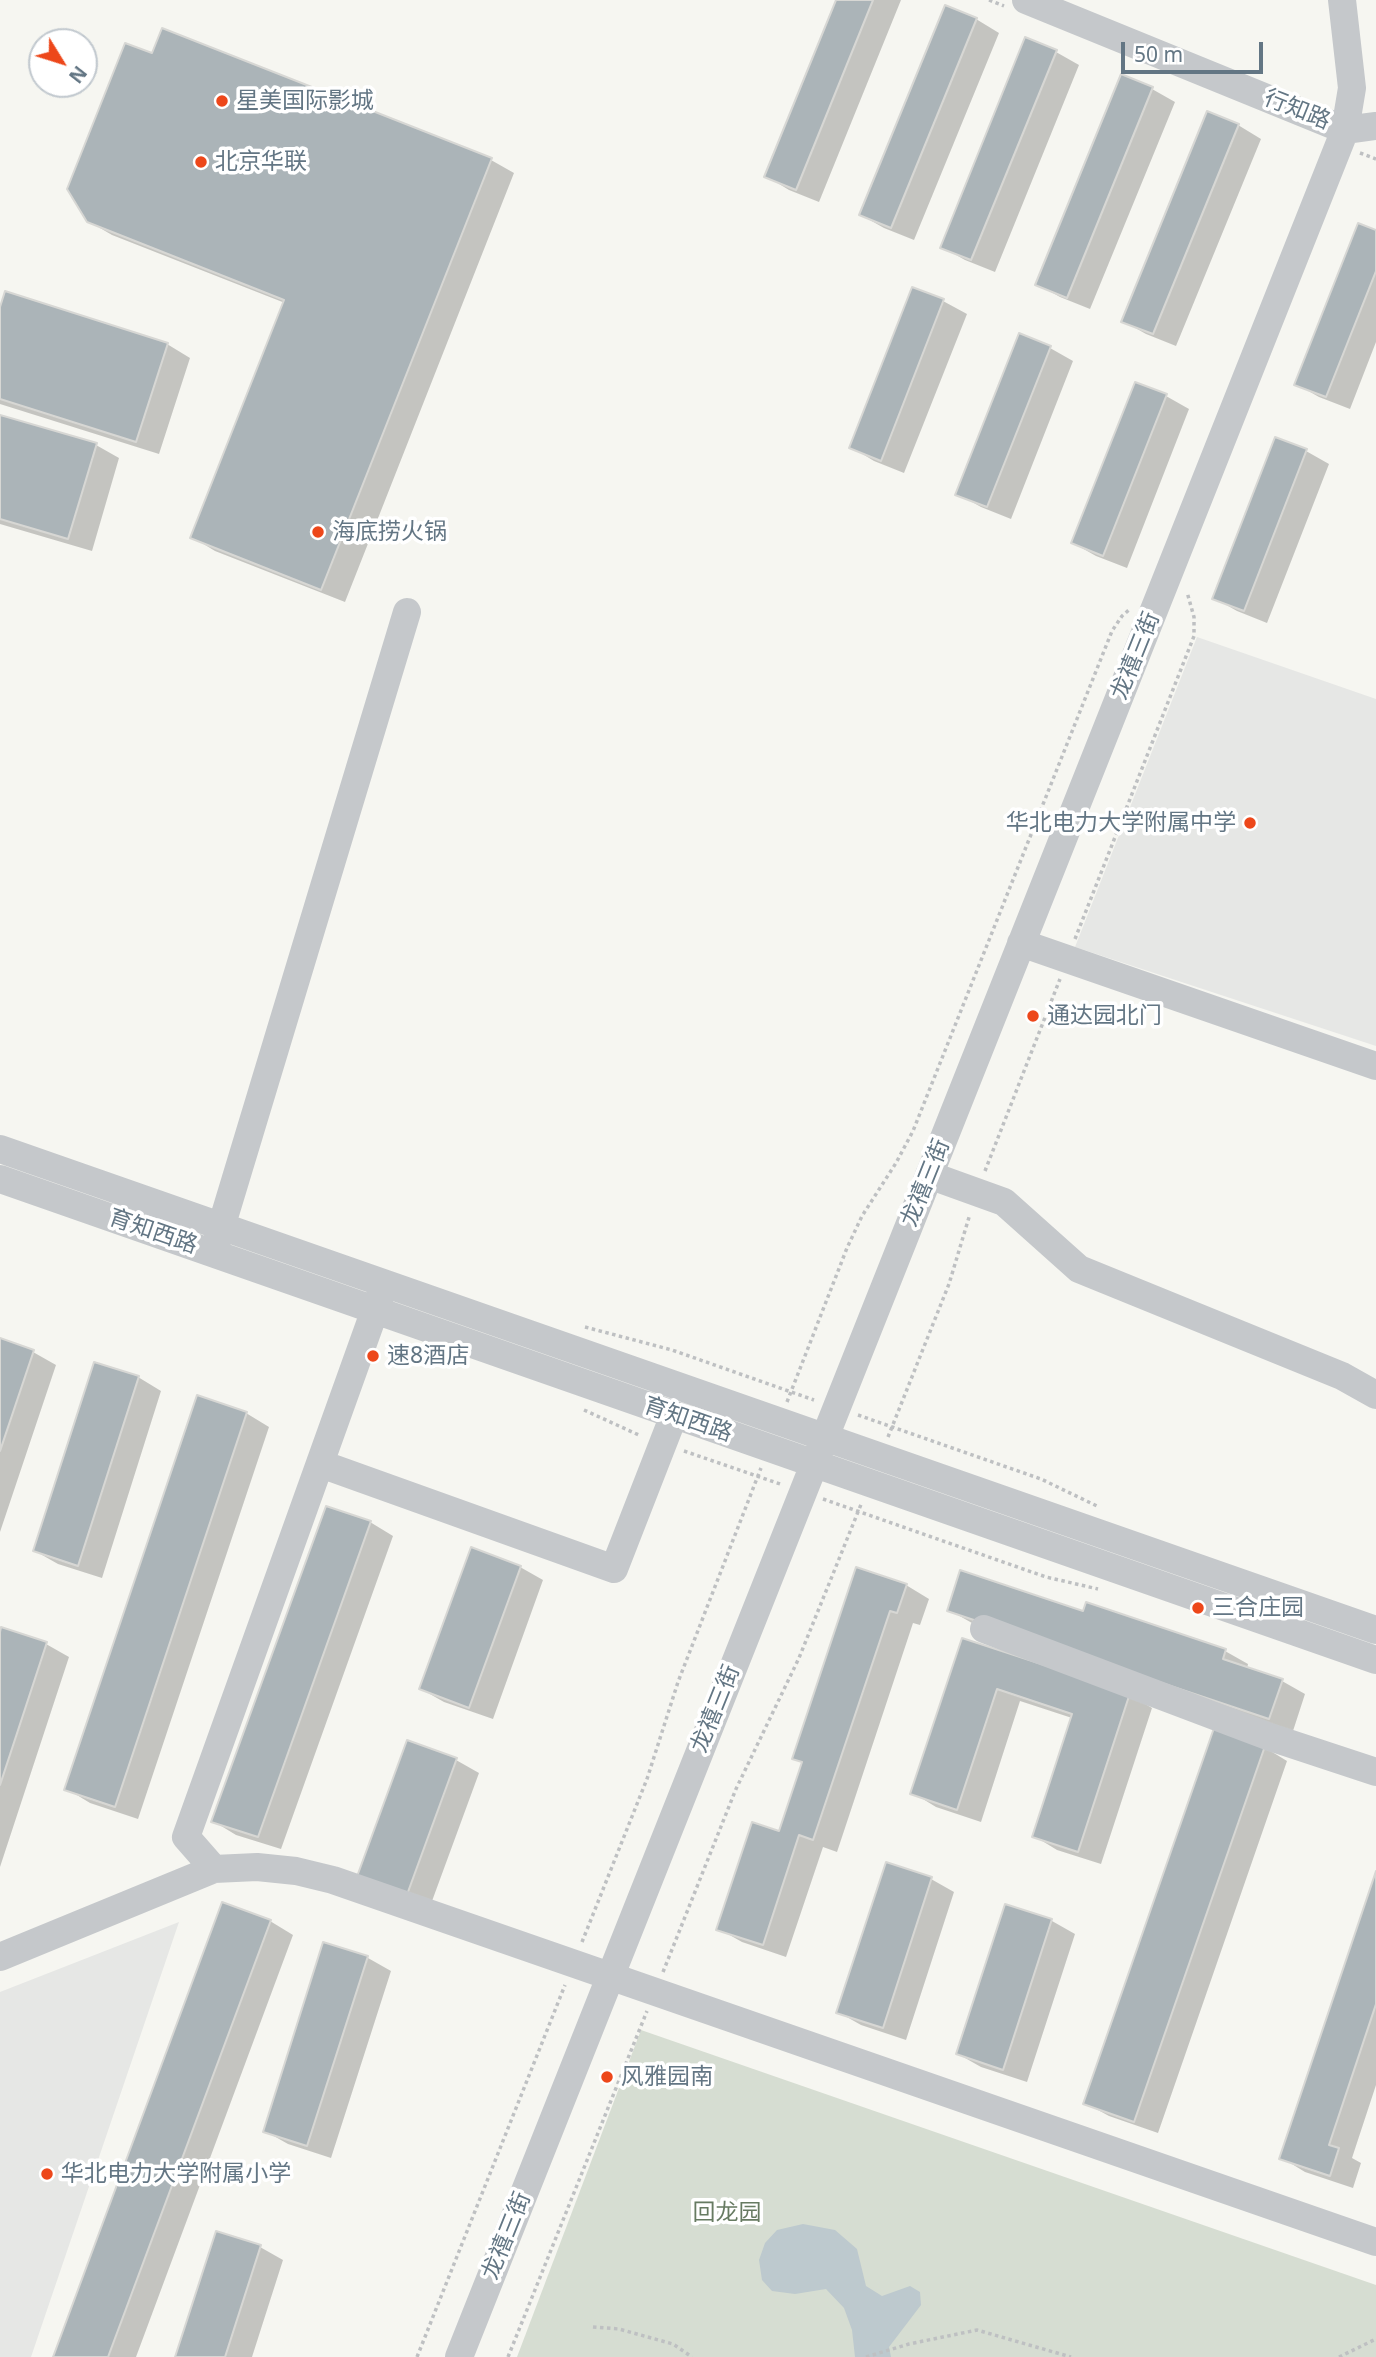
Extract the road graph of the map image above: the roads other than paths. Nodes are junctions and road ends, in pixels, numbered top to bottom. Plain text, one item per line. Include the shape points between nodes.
1 (1026, 0) edge
2 (1342, 0) edge
3 (1376, 126) edge
4 (1345, 130) junction
5 (407, 612) dead end
6 (1021, 943) junction
7 (1376, 1066) edge
8 (0, 1149) edge
9 (929, 1175) junction
10 (0, 1179) edge
11 (221, 1226) junction
12 (213, 1254) junction
13 (385, 1283) junction
14 (375, 1310) junction
15 (1376, 1395) edge
16 (674, 1415) junction
17 (824, 1437) junction
18 (814, 1464) junction
19 (321, 1465) junction
20 (984, 1629) dead end
21 (1376, 1630) edge
22 (1376, 1660) edge
23 (1376, 1772) edge
24 (214, 1869) junction
25 (0, 1957) edge
26 (610, 1976) junction
27 (1376, 2242) edge
28 (458, 2357) edge

1 - 4 street, 行知路
2 - 4 street, 龙禧三街 via 1352,88
3 - 4 street, 行知路
4 - 6 street, 龙禧三街
5 - 11 street
6 - 7 street
6 - 9 street, 龙禧三街
8 - 11 street, 育知西路
9 - 15 street via 1004,1202 1079,1269 1329,1371
9 - 17 street, 龙禧三街
10 - 12 street, 育知西路
11 - 12 street
11 - 13 street, 育知西路
12 - 14 street, 育知西路
13 - 14 street
13 - 17 street, 育知西路
14 - 16 street, 育知西路
14 - 19 street
16 - 18 street, 育知西路
16 - 19 street via 614,1569
17 - 18 street, 龙禧三街
17 - 21 street, 育知西路
18 - 22 street, 育知西路
18 - 26 street, 龙禧三街
19 - 24 street via 186,1837
20 - 23 street
24 - 25 street
24 - 26 street via 257,1867 333,1880
26 - 27 street
26 - 28 street, 龙禧三街

